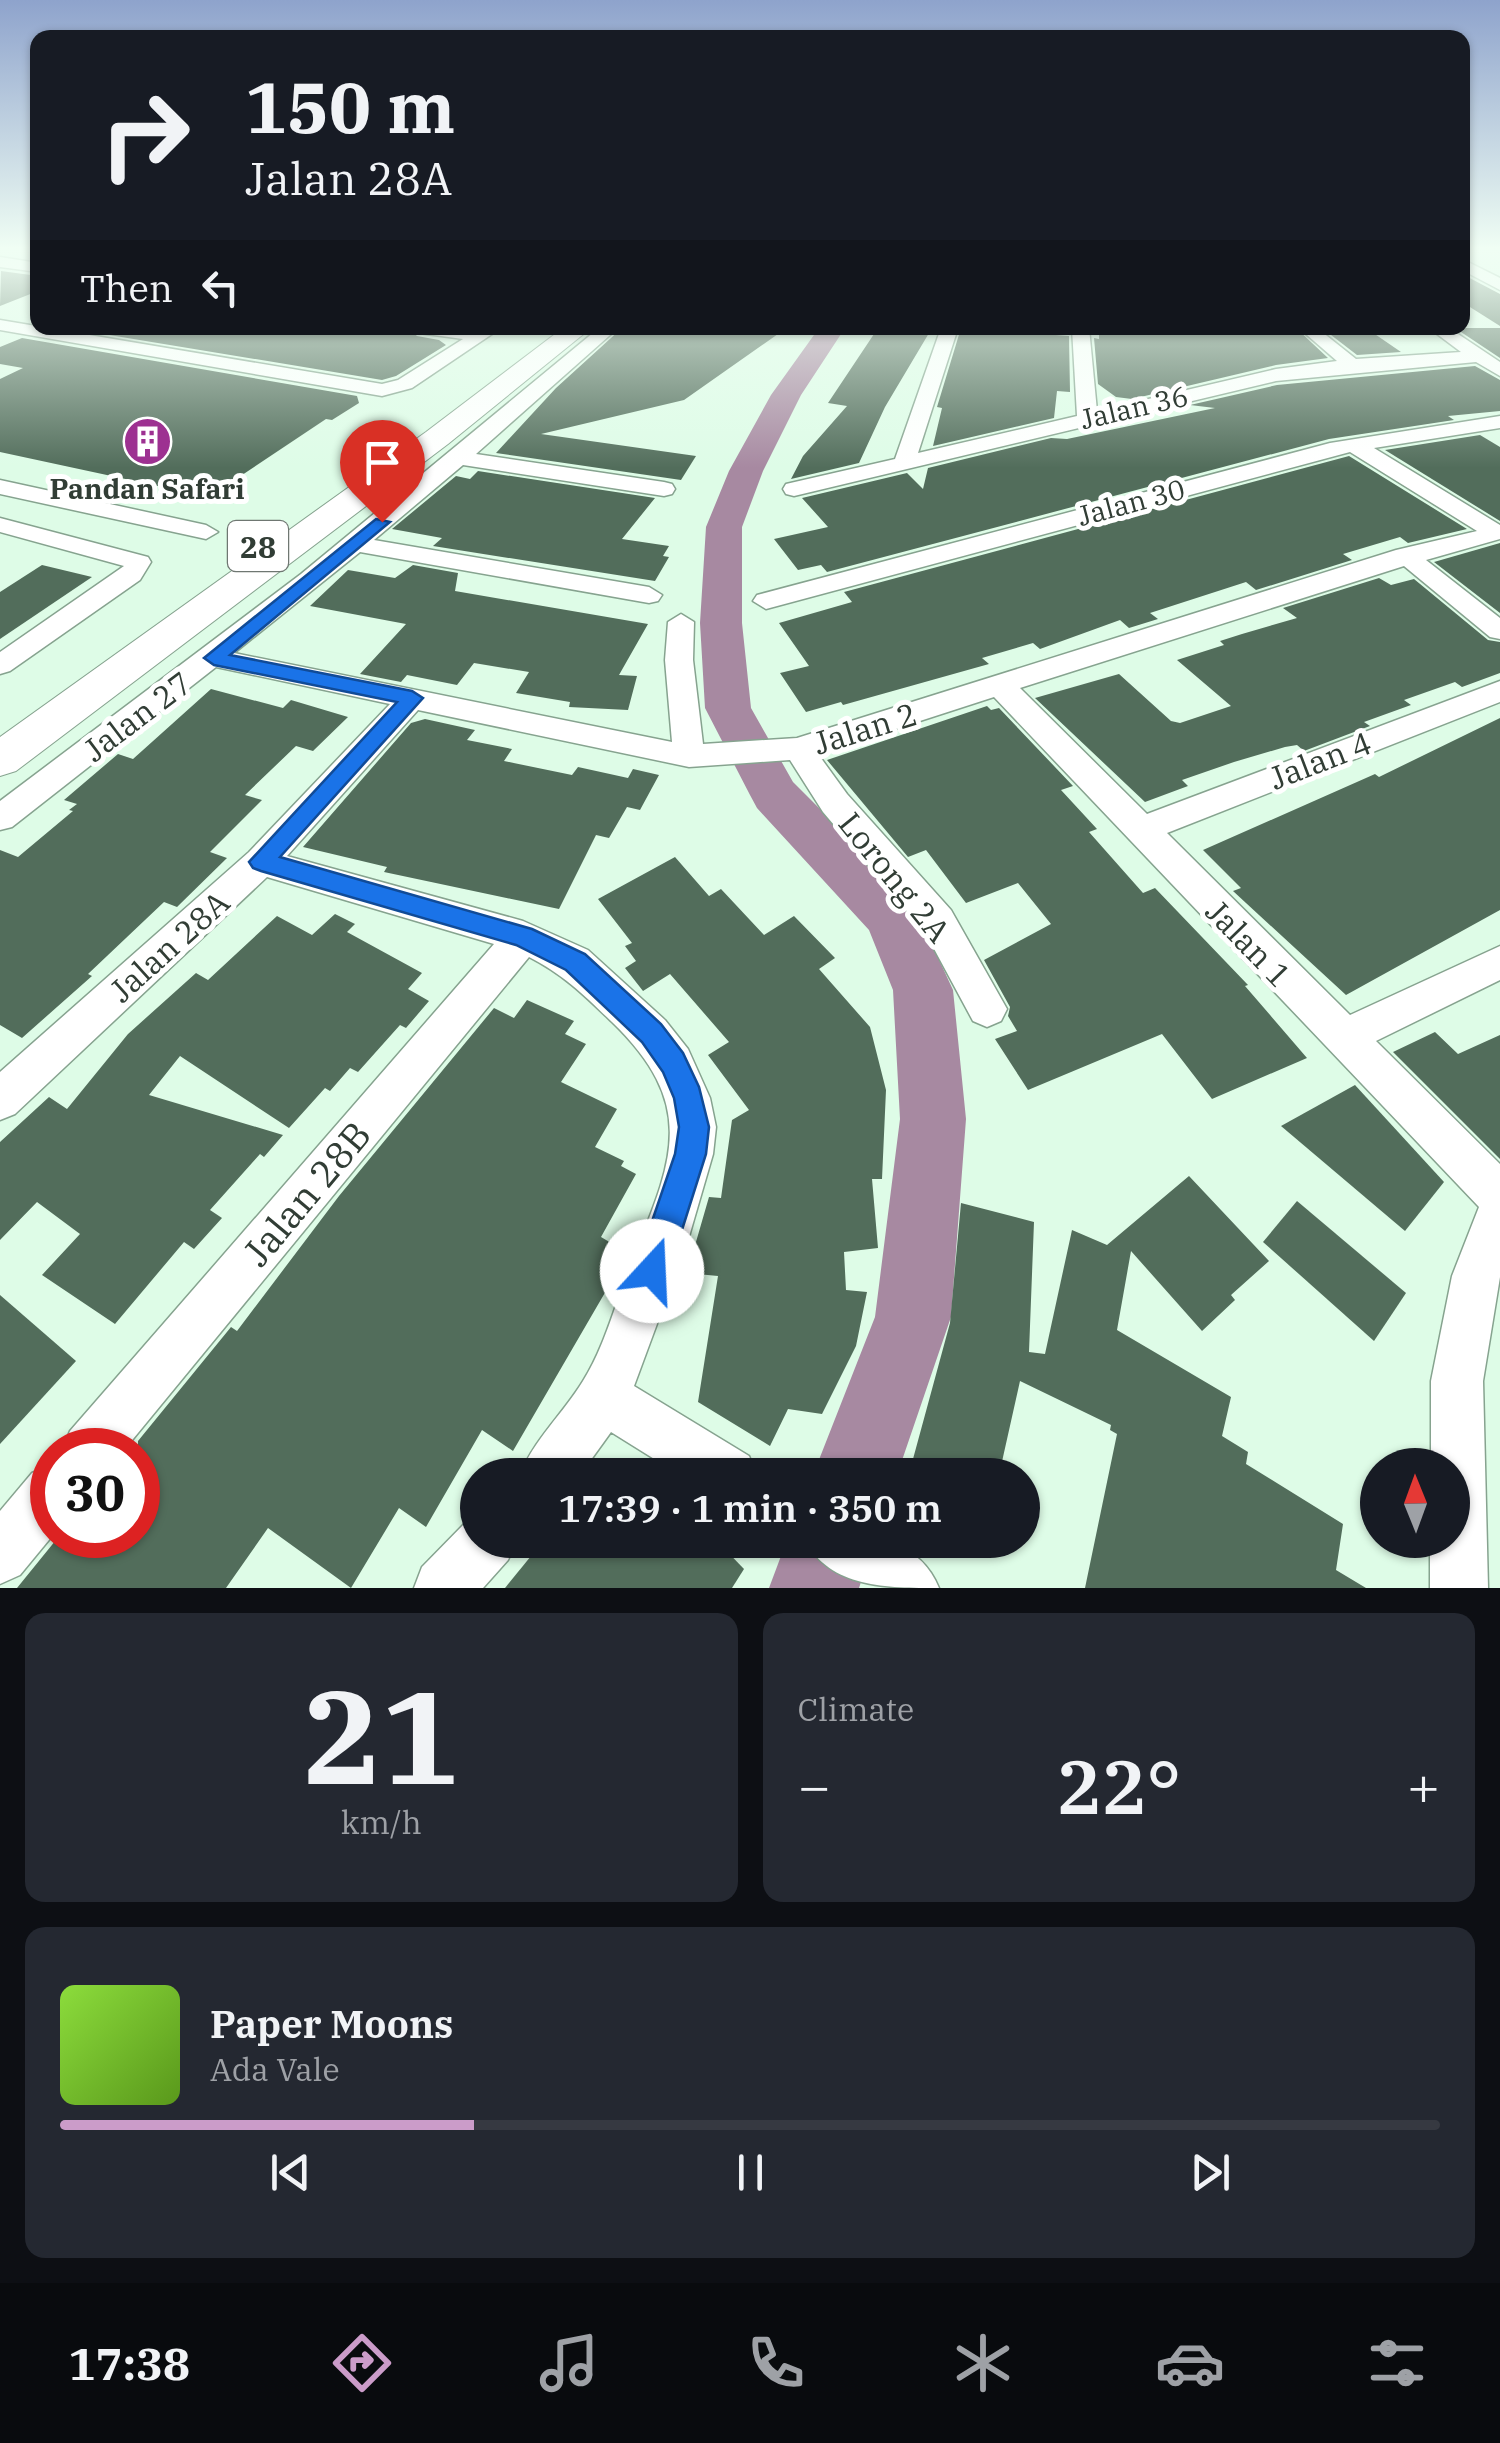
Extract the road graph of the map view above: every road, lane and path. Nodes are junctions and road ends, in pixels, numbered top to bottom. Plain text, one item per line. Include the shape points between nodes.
1 (0, 325) edge
2 (30, 330) edge
3 (59, 335) edge
4 (480, 335) edge
5 (544, 335) edge
6 (569, 335) edge
7 (601, 335) edge
8 (946, 335) edge
9 (1081, 335) edge
10 (1316, 335) edge
11 (1448, 335) edge
12 (1479, 356) junction
13 (1352, 365) junction
14 (1500, 370) edge
15 (1088, 418) junction
16 (1500, 422) edge
17 (1352, 444) junction
18 (457, 458) junction
19 (906, 461) junction
20 (0, 486) edge
21 (794, 488) dead end
22 (664, 489) dead end
23 (4, 529) edge
24 (206, 532) dead end
25 (1498, 532) edge
26 (356, 544) junction
27 (1405, 555) junction
28 (649, 594) dead end
29 (766, 601) dead end
30 (682, 622) dead end
31 (1500, 631) edge
32 (214, 658) junction
33 (0, 664) edge
34 (1001, 686) junction
35 (1500, 691) edge
36 (412, 698) junction
37 (0, 730) edge
38 (788, 750) junction
39 (699, 756) junction
40 (0, 760) edge
41 (0, 818) edge
42 (1140, 830) junction
43 (261, 862) junction
44 (522, 936) junction
45 (1500, 962) edge
46 (987, 1009) dead end
47 (1342, 1038) junction
48 (0, 1100) edge
49 (1500, 1196) edge
50 (1500, 1210) edge
51 (604, 1397) junction
52 (107, 1428) edge
53 (559, 1458) edge
54 (703, 1458) edge
55 (30, 1519) edge
56 (0, 1555) edge
57 (472, 1558) edge
58 (862, 1558) edge
59 (444, 1588) edge
60 (910, 1588) edge
61 (1459, 1588) edge

1 - 2 street
3 - 4 street via 382,390 405,384
5 - 37 highway, 28
6 - 40 highway, 28
7 - 18 street, Jalan 27
8 - 19 street
9 - 15 street
10 - 13 street
11 - 12 street
12 - 13 street, Jalan 36
12 - 14 street
13 - 15 street, Jalan 36 via 1276,375
15 - 19 street, Jalan 36
16 - 17 street, Jalan 30
17 - 25 street
17 - 29 street, Jalan 30
18 - 22 street
18 - 26 street, Jalan 27
19 - 21 street, Jalan 36
20 - 24 street
23 - 33 street via 136,559 138,566
25 - 27 street, Jalan 2
26 - 28 street
26 - 32 street, Jalan 27
27 - 31 street
27 - 34 street, Jalan 2
30 - 39 street via 678,660
32 - 36 street, Jalan 2
32 - 41 street, Jalan 27
34 - 38 street, Jalan 2
34 - 42 street, Jalan 1
35 - 42 street, Jalan 4
36 - 39 street, Jalan 2
36 - 43 street, Jalan 28A
38 - 39 street, Jalan 2
38 - 46 street, Lorong 2A via 938,921
42 - 47 street, Jalan 1
43 - 44 street
43 - 48 street, Jalan 28A
44 - 51 street via 575,962 652,1033 689,1098 691,1154
44 - 52 street, Jalan 28B
45 - 47 street
47 - 49 street, Jalan 1
50 - 61 street via 1476,1276 1456,1380
51 - 53 street
51 - 54 street
55 - 56 street
57 - 59 street
58 - 60 street

